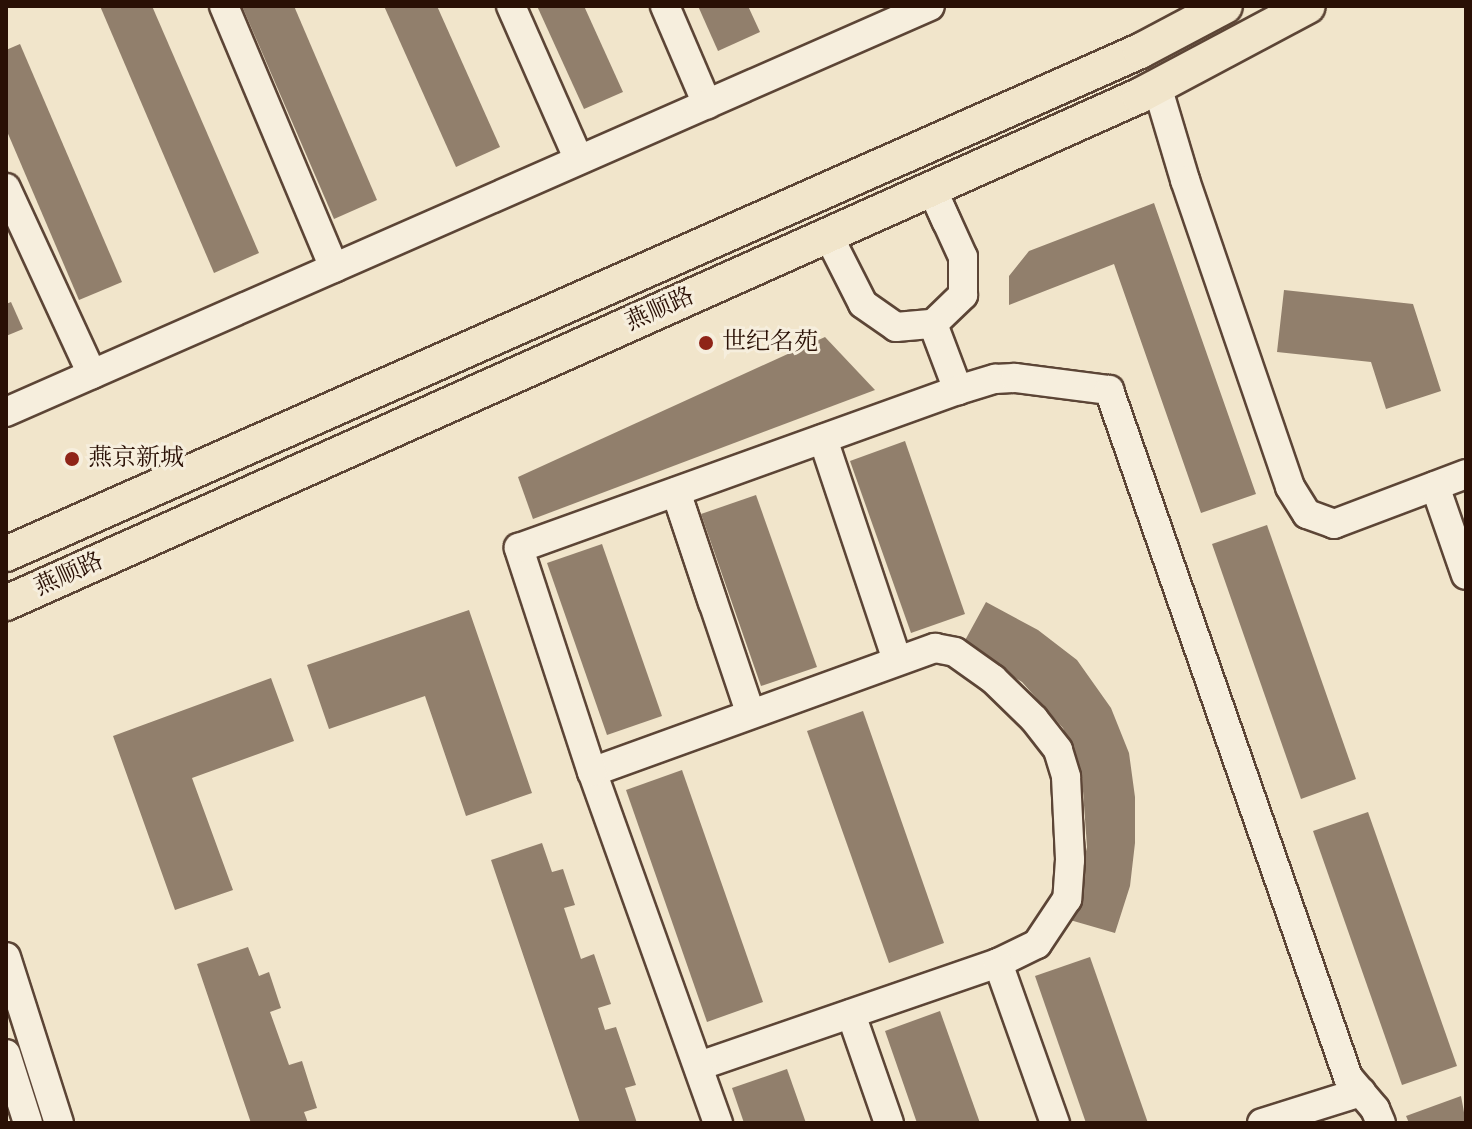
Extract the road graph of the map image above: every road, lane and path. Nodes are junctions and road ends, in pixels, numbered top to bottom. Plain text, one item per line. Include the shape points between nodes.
1 (224, 6) edge
2 (511, 6) edge
3 (665, 6) edge
4 (930, 6) edge
5 (1225, 6) edge
6 (1308, 6) edge
7 (1157, 86) junction
8 (707, 104) junction
9 (579, 160) junction
10 (6, 188) edge
11 (932, 189) junction
12 (947, 222) dead end
13 (828, 235) junction
14 (334, 268) junction
15 (933, 324) junction
16 (92, 374) junction
17 (958, 390) junction
18 (6, 412) edge
19 (823, 439) junction
20 (1466, 474) edge
21 (1435, 486) junction
22 (676, 492) junction
23 (6, 554) edge
24 (1466, 575) edge
25 (6, 603) edge
26 (713, 603) dead end
27 (897, 660) junction
28 (750, 712) junction
29 (592, 772) junction
30 (6, 957) edge
31 (998, 963) junction
32 (851, 1014) junction
33 (6, 1054) edge
34 (699, 1066) junction
35 (1361, 1092) junction
36 (28, 1123) edge
37 (59, 1123) edge
38 (718, 1123) edge
39 (889, 1123) edge
40 (1055, 1123) edge
41 (1262, 1123) edge
42 (1381, 1123) edge

1 - 14 street
2 - 9 street
3 - 8 street
4 - 8 street
5 - 23 main road, 燕顺路 via 1140,51
6 - 7 main road, 燕顺路
7 - 11 main road, 燕顺路
7 - 21 street via 1290,487 1307,514 1334,524
8 - 9 street
9 - 14 street
10 - 16 street
11 - 12 street
11 - 13 main road, 燕顺路
11 - 15 street via 963,257 963,295
13 - 15 street via 863,304 896,327
13 - 25 main road, 燕顺路
14 - 16 street
15 - 17 street
16 - 18 street
17 - 19 street
17 - 35 street via 1015,378 1109,390 1348,1077
19 - 22 street
19 - 27 street
20 - 21 street
21 - 24 street
22 - 26 street
22 - 28 street
22 - 29 street via 519,548
27 - 28 street
27 - 31 street via 935,648 955,652 993,679 1058,750 1066,777 1067,899 1037,944
28 - 29 street
29 - 34 street
30 - 37 street
31 - 32 street
31 - 40 street
32 - 34 street
32 - 39 street
33 - 36 street
34 - 38 street
35 - 41 street
35 - 42 street

